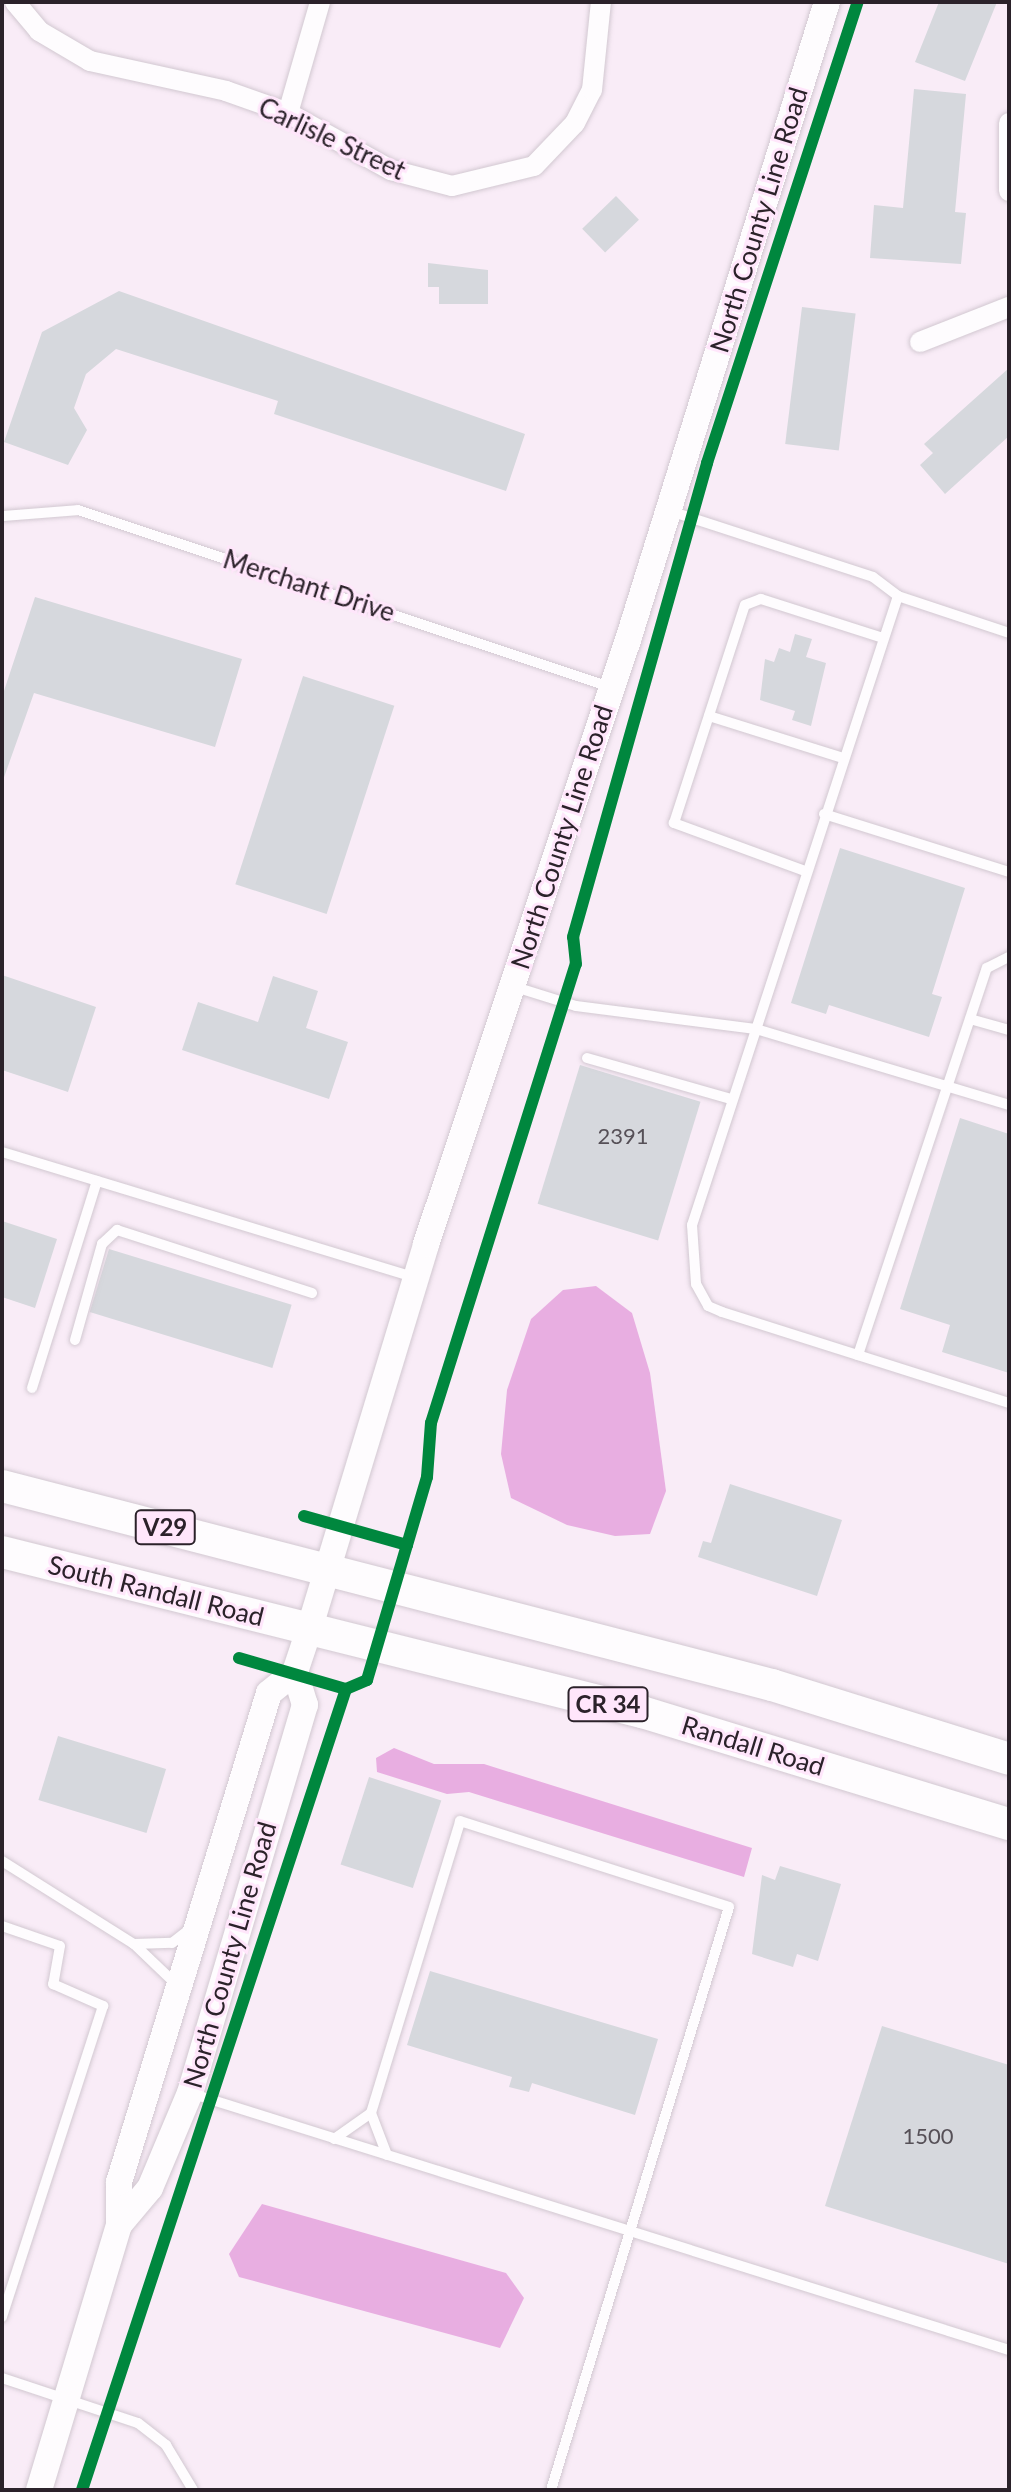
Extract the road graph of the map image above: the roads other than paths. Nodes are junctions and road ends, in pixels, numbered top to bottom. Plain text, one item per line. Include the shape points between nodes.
1 (15, 2) edge
2 (320, 2) edge
3 (601, 2) edge
4 (827, 2) edge
5 (288, 113) junction
6 (1009, 123) edge
7 (1009, 191) edge
8 (1009, 307) edge
9 (920, 342) dead end
10 (669, 510) junction
11 (2, 516) edge
12 (898, 596) junction
13 (1009, 633) edge
14 (883, 638) junction
15 (612, 688) junction
16 (709, 716) junction
17 (843, 758) junction
18 (824, 814) junction
19 (805, 871) junction
20 (1009, 872) edge
21 (1009, 957) edge
22 (512, 986) junction
23 (970, 1019) junction
24 (756, 1029) junction
25 (1009, 1030) edge
26 (587, 1058) dead end
27 (947, 1084) junction
28 (731, 1099) junction
29 (1009, 1105) edge
30 (2, 1152) edge
31 (97, 1181) junction
32 (415, 1277) junction
33 (312, 1293) dead end
34 (75, 1340) dead end
35 (858, 1355) junction
36 (32, 1388) dead end
37 (1009, 1403) edge
38 (2, 1486) edge
39 (2, 1552) edge
40 (327, 1569) junction
41 (309, 1630) junction
42 (295, 1672) junction
43 (1009, 1759) edge
44 (1009, 1824) edge
45 (2, 1861) edge
46 (198, 1923) junction
47 (2, 1926) edge
48 (134, 1944) junction
49 (179, 1987) junction
50 (190, 2093) junction
51 (371, 2113) junction
52 (334, 2139) junction
53 (387, 2155) junction
54 (119, 2225) junction
55 (632, 2232) junction
56 (2, 2317) edge
57 (1009, 2350) edge
58 (2, 2378) edge
59 (67, 2401) junction
60 (39, 2490) edge
61 (193, 2490) edge
62 (551, 2490) edge

1 - 5 street, Carlisle Street via 39,31 90,61
2 - 5 street
3 - 5 street, Carlisle Street via 592,90 557,144 515,176 452,186 419,180
4 - 10 street, North County Line Road
6 - 7 street
8 - 9 street
10 - 12 lane via 873,577
10 - 15 street, North County Line Road
11 - 15 lane, Merchant Drive via 78,510
12 - 13 lane
12 - 14 lane
14 - 16 lane via 752,601
14 - 17 lane
15 - 22 street, North County Line Road
16 - 17 lane
16 - 19 lane via 674,823 688,834
17 - 18 lane
18 - 19 lane
18 - 20 lane
19 - 24 lane
21 - 23 lane via 987,968
22 - 24 lane via 576,1006
22 - 32 street, North County Line Road
23 - 25 lane
23 - 27 lane
24 - 27 lane
24 - 28 lane
26 - 28 lane
27 - 29 lane
27 - 35 lane
28 - 35 lane via 692,1225 696,1284 708,1306
30 - 31 lane
31 - 32 lane
31 - 36 lane
32 - 40 street, North County Line Road
33 - 34 lane via 117,1230 102,1244
35 - 37 lane
38 - 40 main road, V29
39 - 41 main road, South Randall Road / V29
40 - 41 street, North County Line Road
40 - 43 main road, CR 34 via 772,1685
41 - 42 street, North County Line Road
41 - 44 main road, Randall Road / CR 34 via 642,1712
42 - 46 street, North County Line Road via 269,1693
42 - 50 street, North County Line Road via 305,1705
45 - 48 lane
46 - 48 lane via 172,1943
46 - 49 street, North County Line Road
47 - 56 lane via 60,1946 53,1984 103,2006
48 - 49 lane
49 - 54 street, North County Line Road via 119,2182
50 - 52 lane
50 - 54 street, North County Line Road via 150,2188
51 - 52 lane
51 - 53 lane
51 - 55 lane via 460,1821 729,1907
52 - 53 lane
53 - 55 lane
54 - 59 street, North County Line Road
55 - 57 lane
55 - 62 lane
58 - 59 lane
59 - 60 street, North County Line Road
59 - 61 lane via 149,2430

